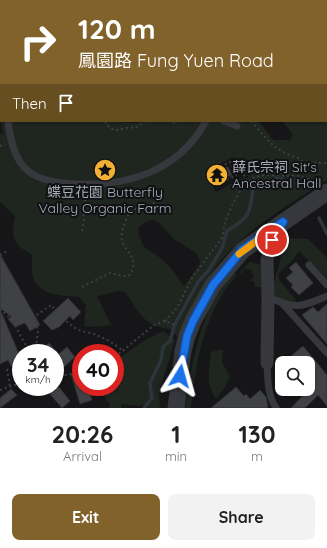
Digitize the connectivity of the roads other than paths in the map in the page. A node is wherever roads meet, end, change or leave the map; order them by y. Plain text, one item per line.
1 (8, 122) edge
2 (205, 122) edge
3 (227, 122) edge
4 (237, 126) dead end
5 (323, 190) edge
6 (283, 222) junction
7 (309, 265) dead end
8 (327, 285) edge
9 (327, 296) edge
10 (268, 297) junction
11 (281, 302) junction
12 (327, 353) edge
13 (268, 363) joint
14 (176, 408) edge
15 (276, 408) edge

1 - 2 lane
3 - 4 lane
5 - 6 street
6 - 10 street
6 - 14 street
7 - 8 lane
9 - 11 lane
10 - 11 lane
10 - 13 street
11 - 12 lane
13 - 15 lane

